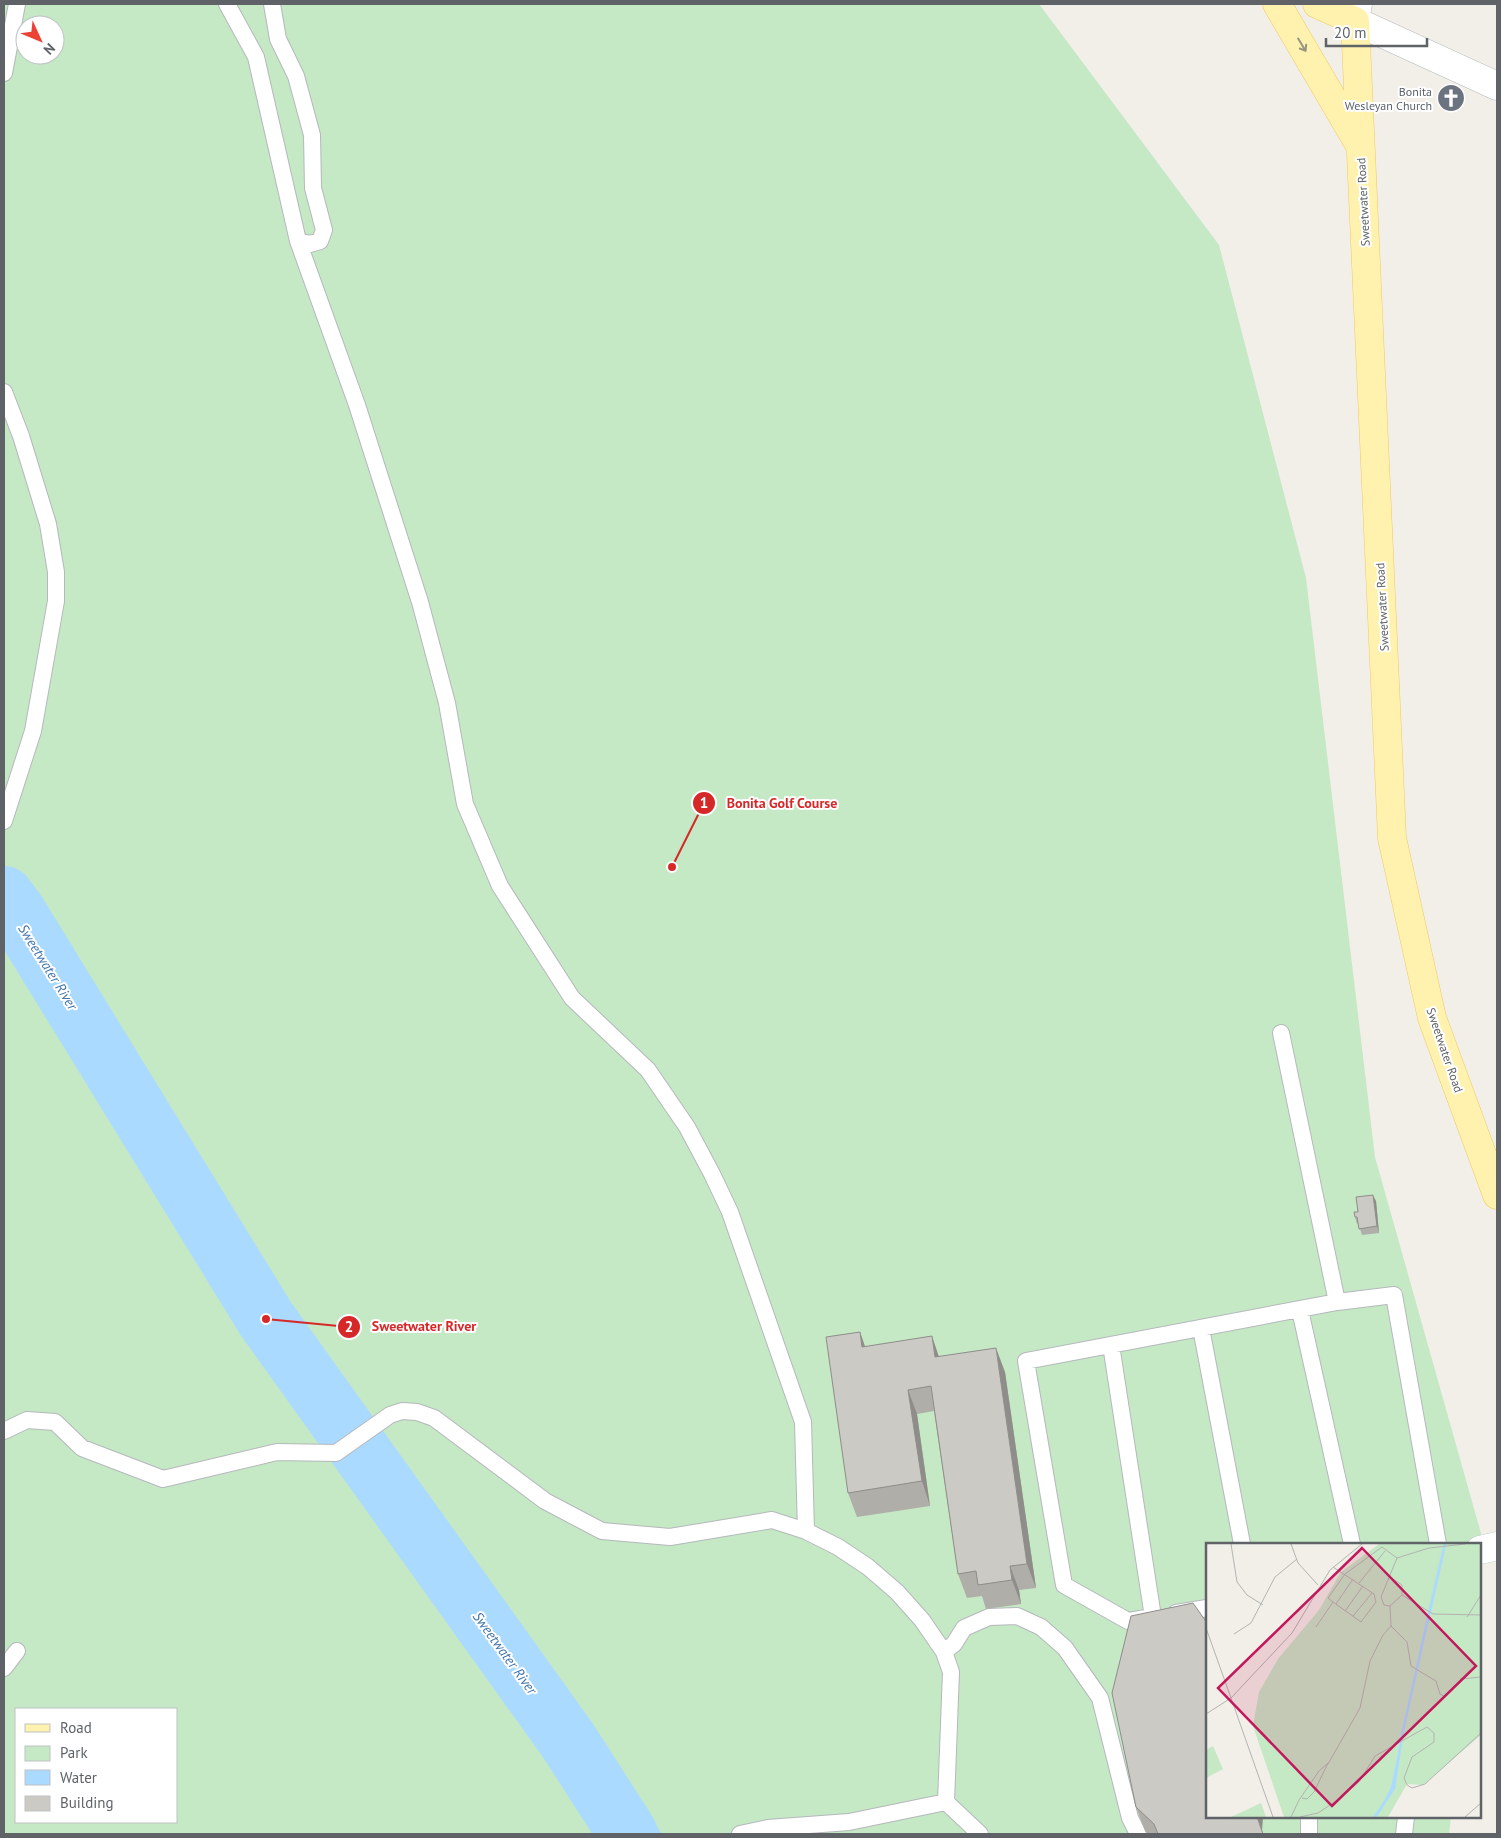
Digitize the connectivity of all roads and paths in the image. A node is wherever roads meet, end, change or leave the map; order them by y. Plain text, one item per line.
1 (17, 4) edge
2 (227, 4) edge
3 (272, 4) edge
4 (1277, 4) edge
5 (1317, 4) edge
6 (1357, 12) edge
7 (4, 74) edge
8 (1497, 86) edge
9 (1361, 147) junction
10 (298, 241) junction
11 (4, 392) edge
12 (4, 820) edge
13 (1281, 1034) dead end
14 (1497, 1195) edge
15 (1337, 1302) junction
16 (1300, 1310) junction
17 (1201, 1328) junction
18 (1111, 1345) junction
19 (4, 1431) edge
20 (806, 1531) junction
21 (1242, 1543) edge
22 (1352, 1543) edge
23 (1438, 1543) edge
24 (1497, 1546) edge
25 (1481, 1550) edge
26 (1206, 1608) edge
27 (1153, 1617) junction
28 (17, 1651) dead end
29 (944, 1652) junction
30 (4, 1668) edge
31 (946, 1802) junction
32 (1309, 1818) edge
33 (1406, 1818) edge
34 (740, 1834) edge
35 (980, 1834) edge
36 (1138, 1834) edge
37 (1309, 1834) edge
38 (1404, 1834) edge

1 - 7 lane
2 - 10 lane
3 - 10 lane
4 -> 9 main road
5 - 6 main road
6 - 8 street
6 - 9 main road, Sweetwater Road
9 - 14 main road, Sweetwater Road
10 - 20 lane
11 - 12 lane
13 - 15 lane
15 - 16 lane
15 - 23 lane
16 - 17 lane
16 - 22 lane
17 - 18 lane
17 - 21 lane
18 - 27 lane
18 - 27 lane
19 - 20 lane
20 - 29 lane
24 - 25 street
26 - 27 lane
28 - 30 lane
29 - 31 lane
29 - 36 lane
31 - 34 lane
31 - 35 lane
32 - 37 lane
33 - 38 lane

